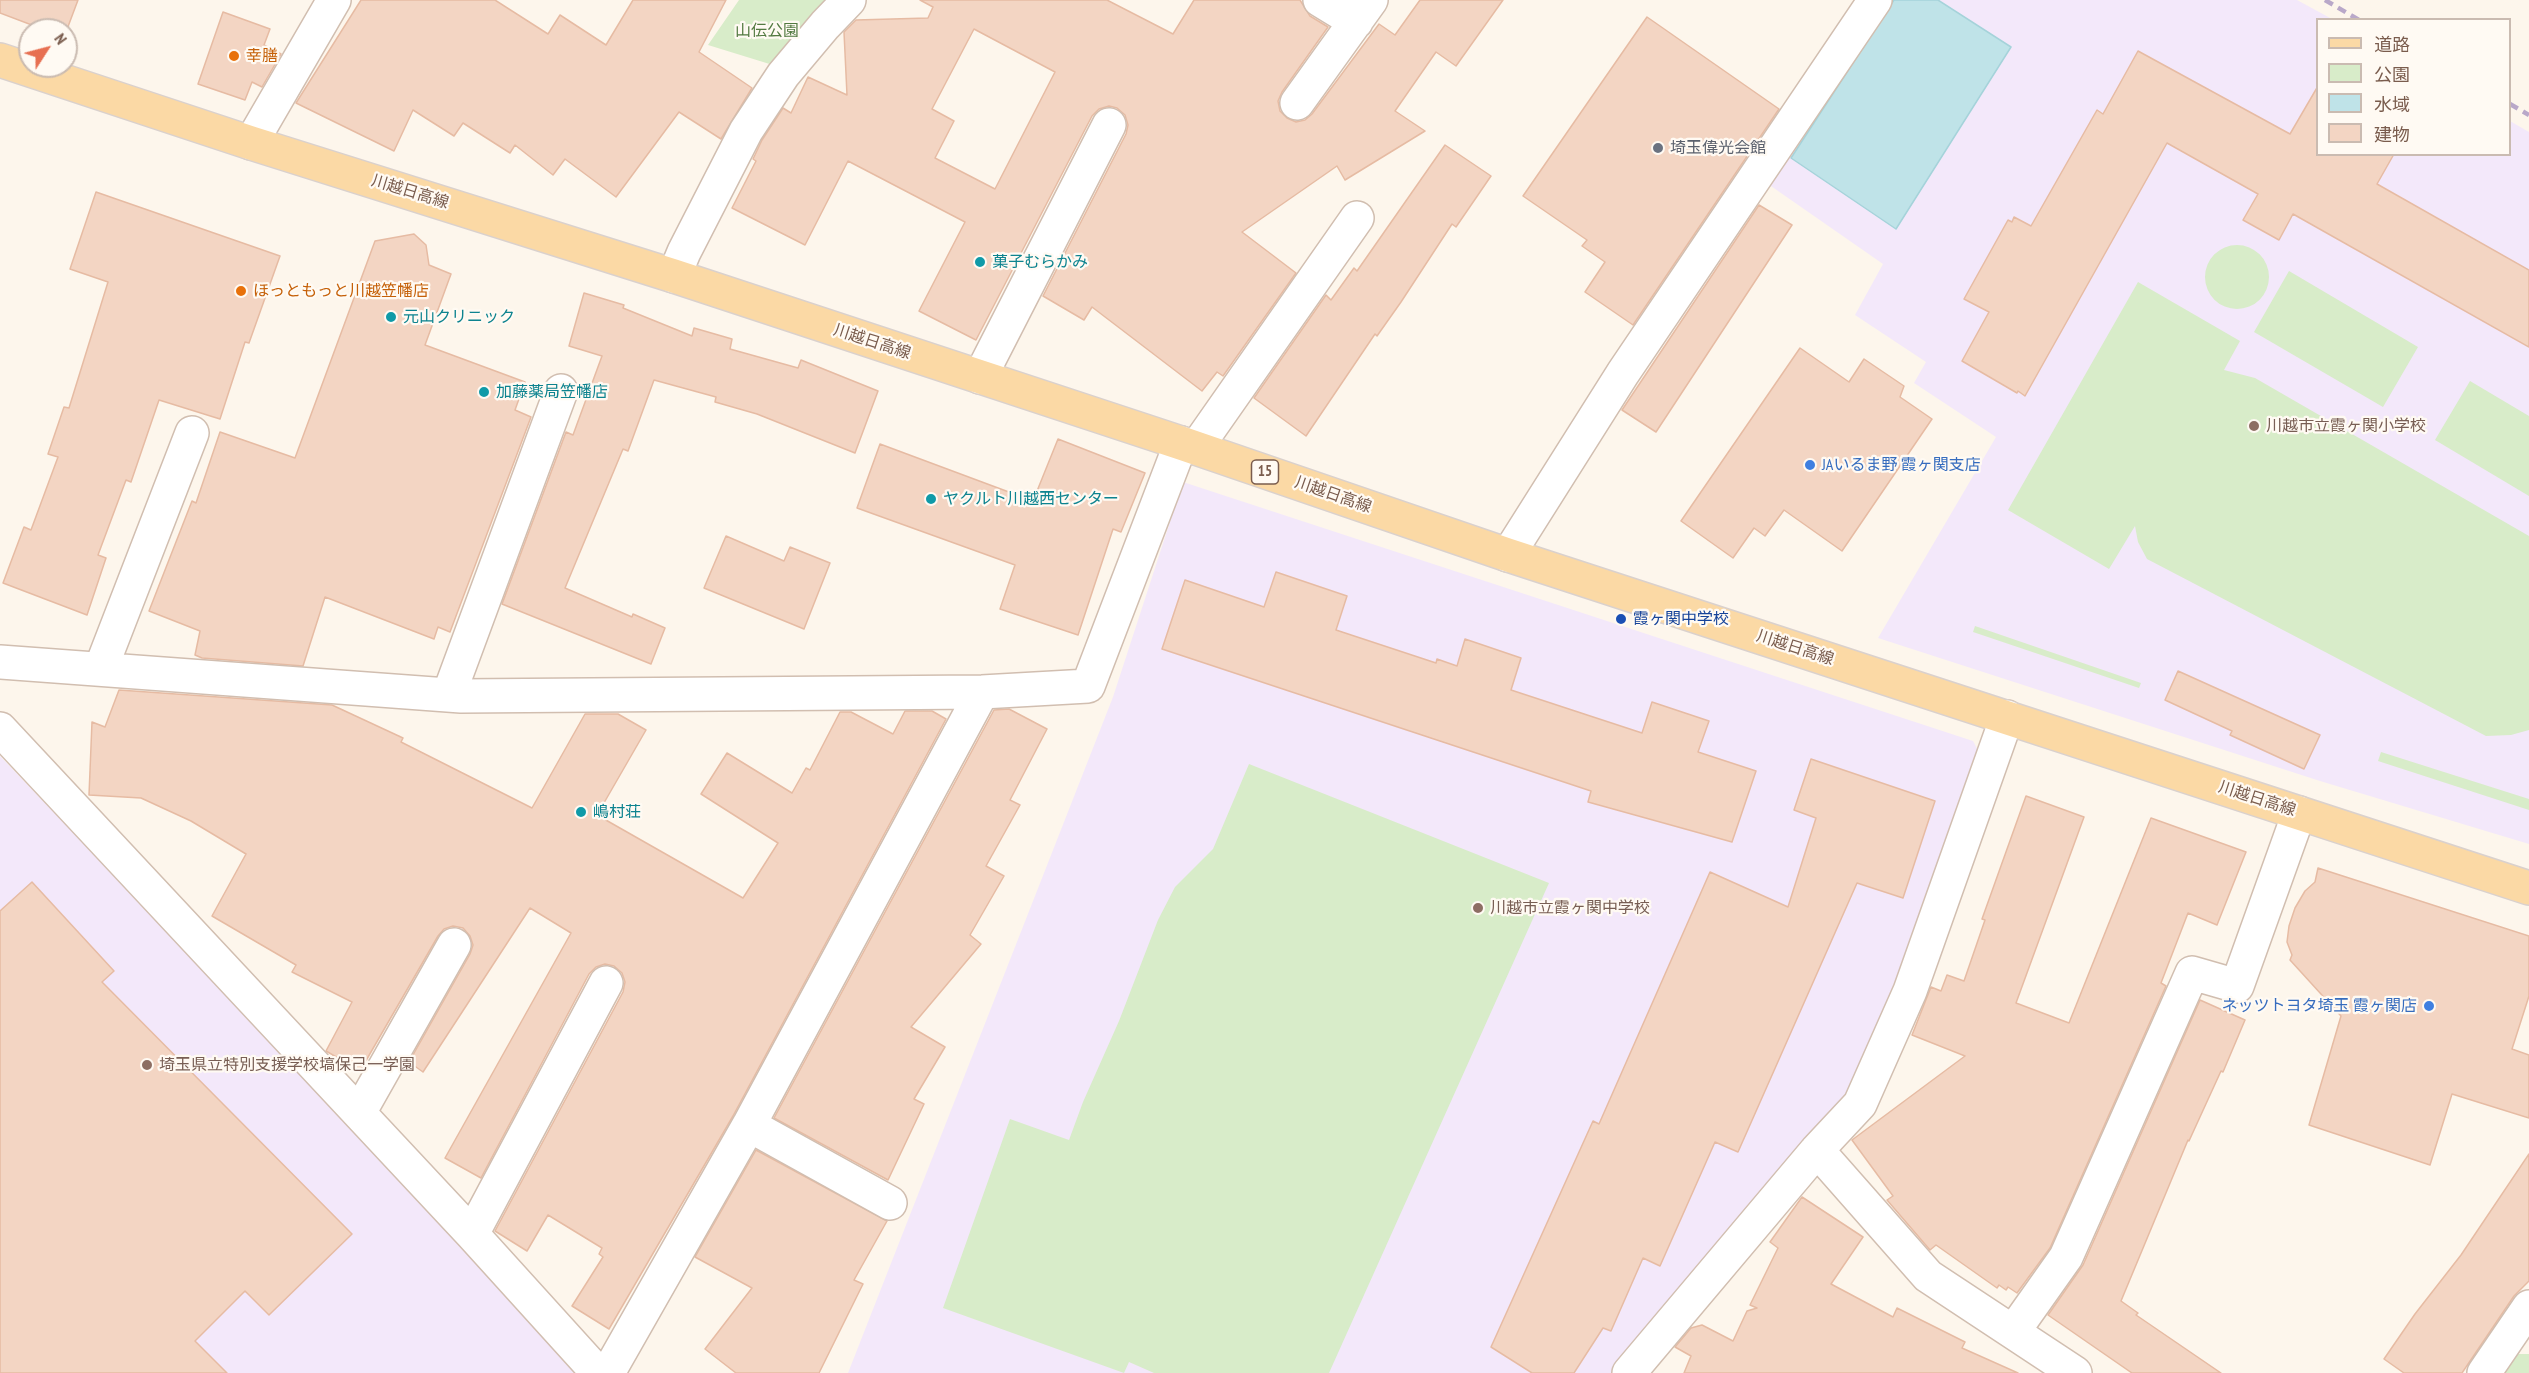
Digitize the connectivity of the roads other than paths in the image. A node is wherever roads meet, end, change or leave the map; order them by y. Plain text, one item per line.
1 (334, 0) edge
2 (849, 0) edge
3 (1320, 0) edge
4 (1875, 0) edge
5 (1364, 11) edge
6 (0, 60) edge
7 (1297, 103) dead end
8 (1109, 125) dead end
9 (251, 143) junction
10 (1357, 218) dead end
11 (674, 276) junction
12 (980, 377) junction
13 (561, 391) dead end
14 (192, 433) dead end
15 (1188, 445) junction
16 (1508, 555) junction
17 (0, 662) edge
18 (101, 668) junction
19 (982, 692) junction
20 (449, 694) junction
21 (2007, 717) junction
22 (0, 729) edge
23 (2300, 813) junction
24 (2529, 888) edge
25 (454, 945) dead end
26 (606, 983) dead end
27 (359, 1113) junction
28 (749, 1125) junction
29 (1817, 1150) junction
30 (890, 1203) dead end
31 (472, 1234) junction
32 (2529, 1306) edge
33 (2013, 1332) junction
34 (598, 1373) edge
35 (608, 1373) edge
36 (1629, 1373) edge
37 (2075, 1373) edge
38 (2484, 1373) edge

1 - 9 street
2 - 11 street
3 - 5 street
4 - 16 street
5 - 7 street
6 - 9 main road, 川越日高線 / 15
8 - 12 street
9 - 11 main road, 川越日高線 / 15
10 - 15 street
11 - 12 main road, 川越日高線 / 15
12 - 15 main road, 川越日高線 / 15
13 - 20 street
14 - 18 street
15 - 16 main road, 川越日高線 / 15
15 - 19 street
16 - 21 main road, 川越日高線 / 15
17 - 18 street
18 - 20 street
19 - 20 street
19 - 28 street
21 - 23 main road, 川越日高線 / 15
21 - 29 street
22 - 27 street
23 - 24 main road, 川越日高線 / 15
23 - 33 street
25 - 27 street
26 - 31 street
27 - 31 street
28 - 30 street
28 - 35 street
29 - 33 street
29 - 36 street
31 - 34 street
32 - 38 street
33 - 37 street

